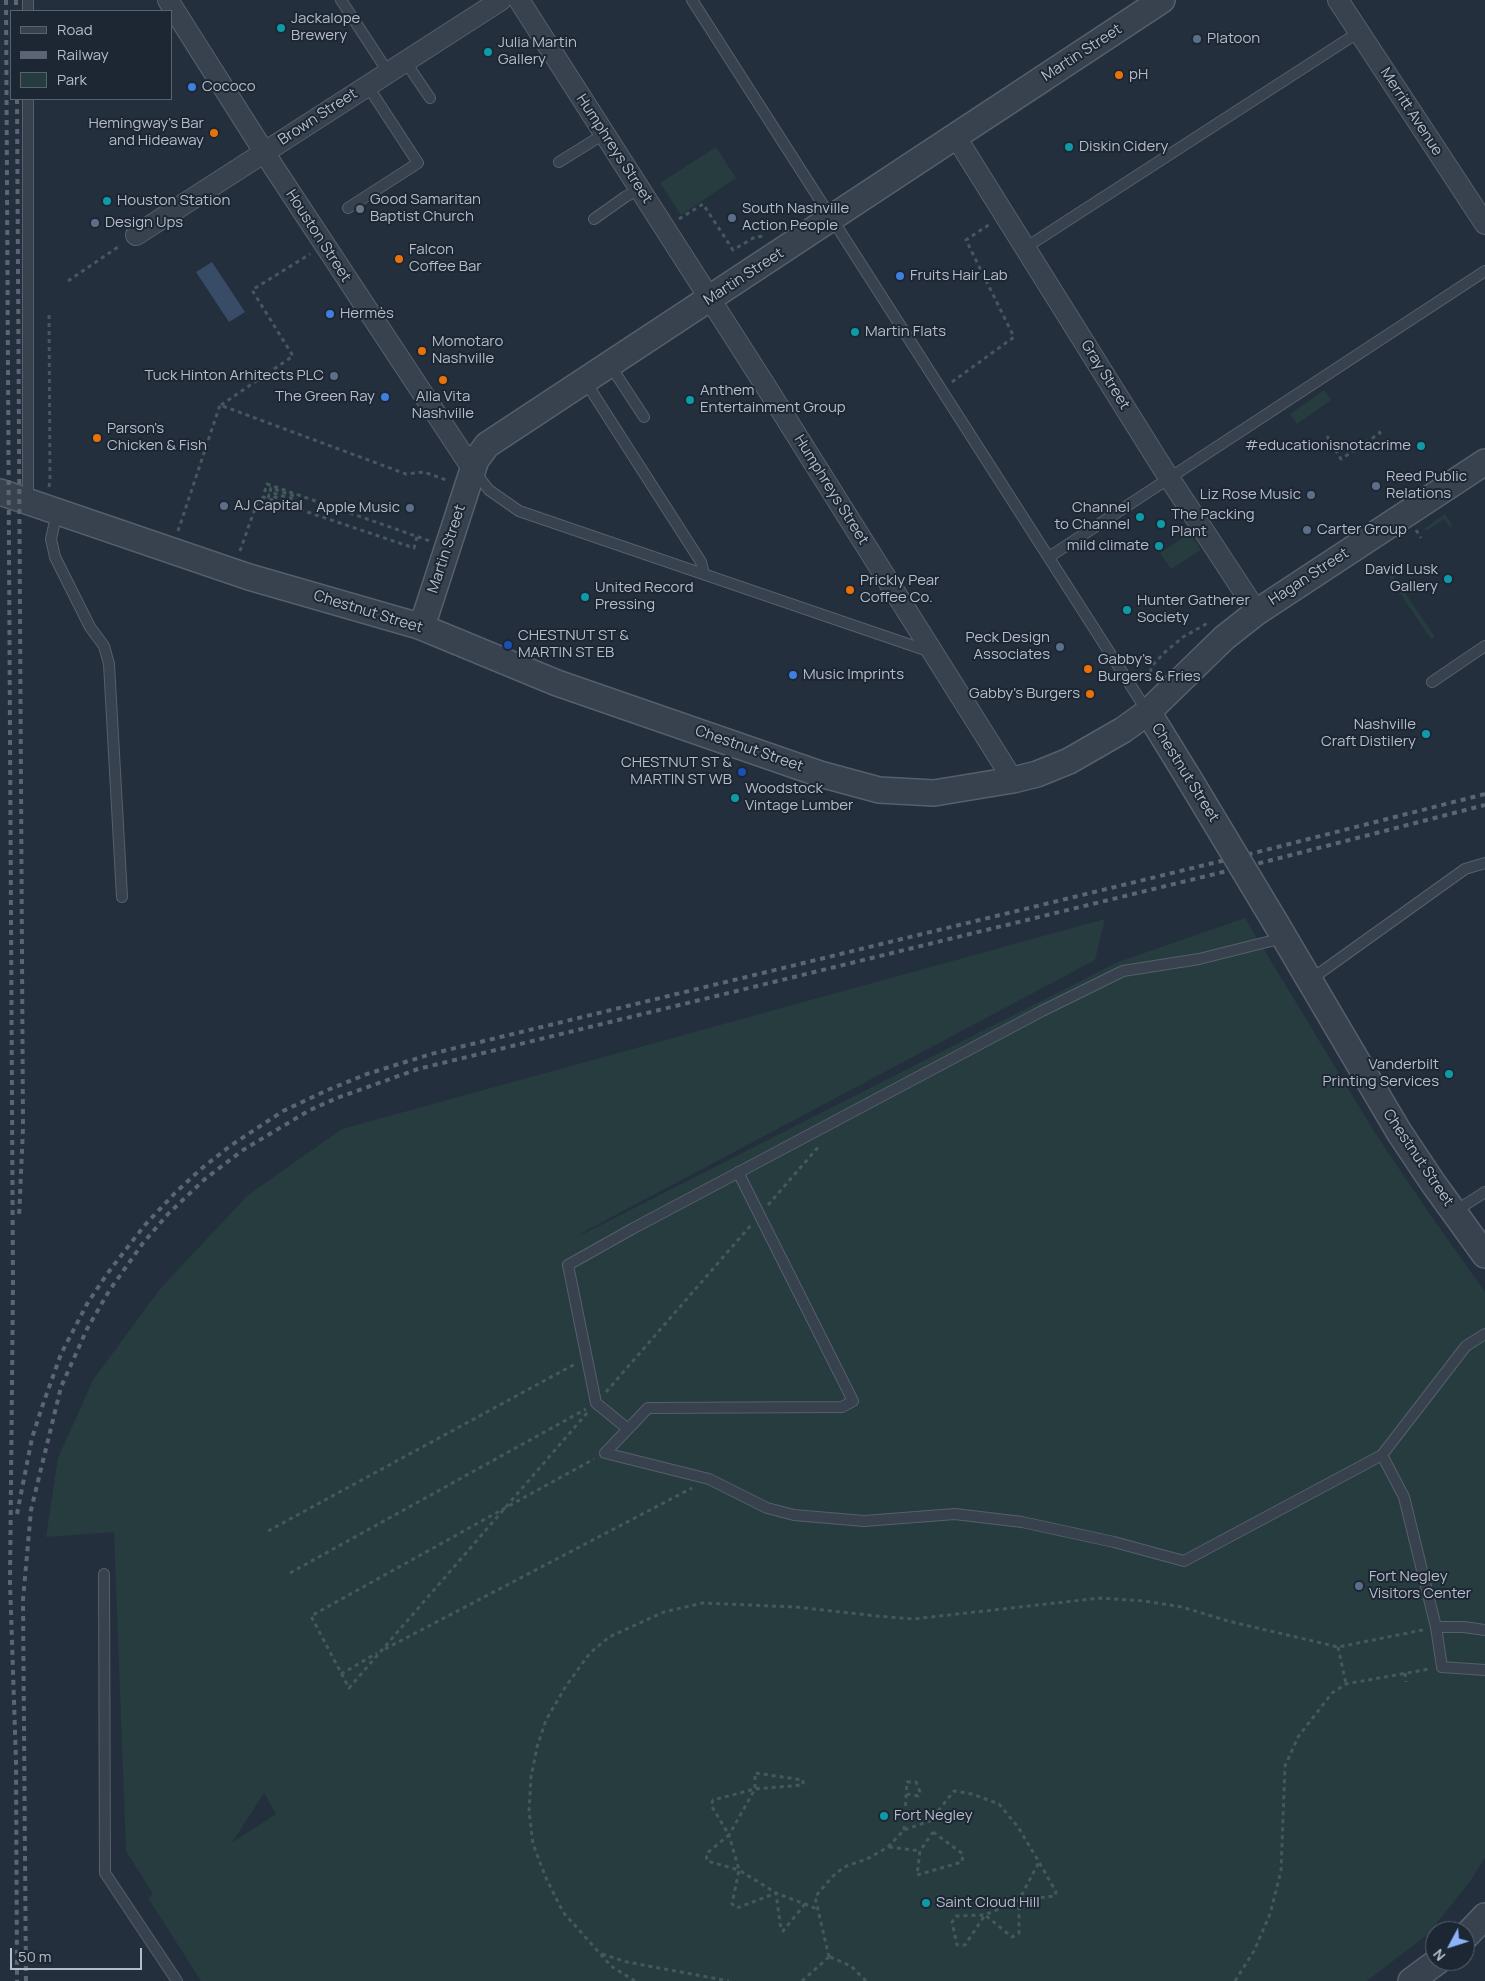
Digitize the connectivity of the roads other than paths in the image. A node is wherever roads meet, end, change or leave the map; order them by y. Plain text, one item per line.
1 (168, 0) edge
2 (341, 0) edge
3 (501, 0) edge
4 (519, 0) edge
5 (692, 0) edge
6 (1162, 0) edge
7 (1338, 0) edge
8 (1358, 32) junction
9 (406, 61) junction
10 (388, 72) junction
11 (367, 85) junction
12 (430, 98) dead end
13 (28, 100) edge
14 (604, 134) junction
15 (956, 136) junction
16 (264, 152) junction
17 (559, 162) dead end
18 (640, 189) junction
19 (348, 208) dead end
20 (594, 219) dead end
21 (831, 219) junction
22 (1485, 224) edge
23 (136, 235) road end
24 (1025, 248) junction
25 (1485, 271) edge
26 (710, 299) junction
27 (610, 364) junction
28 (585, 380) junction
29 (644, 417) dead end
30 (1485, 462) edge
31 (473, 470) junction
32 (1170, 479) junction
33 (0, 492) edge
34 (28, 502) junction
35 (57, 512) junction
36 (1049, 557) junction
37 (704, 574) junction
38 (1257, 612) junction
39 (419, 626) junction
40 (1485, 646) edge
41 (934, 653) junction
42 (1432, 682) dead end
43 (1142, 702) junction
44 (1012, 780) junction
45 (1485, 863) edge
46 (122, 897) dead end
47 (1280, 931) junction
48 (1309, 980) junction
49 (738, 1172) junction
50 (1485, 1192) edge
51 (1454, 1212) junction
52 (1485, 1254) edge
53 (1485, 1334) edge
54 (628, 1429) junction
55 (1382, 1455) junction
56 (104, 1574) dead end
57 (1436, 1627) junction
58 (1485, 1630) edge
59 (1485, 1670) edge
60 (1485, 1916) edge
61 (1475, 1926) edge
62 (1425, 1971) edge
63 (177, 1981) edge
64 (1411, 1981) edge

1 - 16 street, Houston Street
2 - 10 lane
3 - 9 street, Brown Street
4 - 14 street, Humphreys Street
5 - 21 lane
6 - 15 street, Martin Street
7 - 8 street, Merritt Avenue
8 - 22 street, Merritt Avenue
8 - 24 lane
9 - 10 street, Brown Street
9 - 12 lane
10 - 11 street, Brown Street
11 - 16 street, Brown Street
11 - 19 lane
13 - 34 lane
14 - 17 lane
14 - 18 street, Humphreys Street
15 - 21 street, Martin Street
15 - 24 street, Gray Street
16 - 23 street, Brown Street
16 - 31 street, Houston Street
18 - 20 lane
18 - 26 street, Humphreys Street
21 - 26 street, Martin Street
21 - 36 lane
24 - 32 street, Gray Street
25 - 32 lane
26 - 27 street, Martin Street
26 - 41 street, Humphreys Street
27 - 28 street, Martin Street
27 - 29 lane
28 - 31 street, Martin Street
28 - 37 lane
30 - 38 street, Hagan Street
31 - 37 lane
31 - 39 street, Martin Street
32 - 36 lane
32 - 38 street, Gray Street
33 - 34 street, Chestnut Street
34 - 35 street, Chestnut Street
35 - 39 street, Chestnut Street
35 - 46 lane
36 - 43 lane
37 - 41 lane
38 - 43 street, Hagan Street
39 - 44 street, Chestnut Street
40 - 42 lane
41 - 44 street, Humphreys Street
43 - 44 street, Chestnut Street
43 - 47 street, Chestnut Street, bridge
45 - 48 lane
47 - 48 street, Chestnut Street
47 - 49 lane
48 - 51 street, Chestnut Street
49 - 54 lane
49 - 54 lane
50 - 51 lane
51 - 52 street, Chestnut Street
53 - 55 lane
54 - 55 lane
55 - 57 lane
56 - 63 lane
57 - 58 lane
57 - 59 lane
60 - 61 street
62 - 64 street

